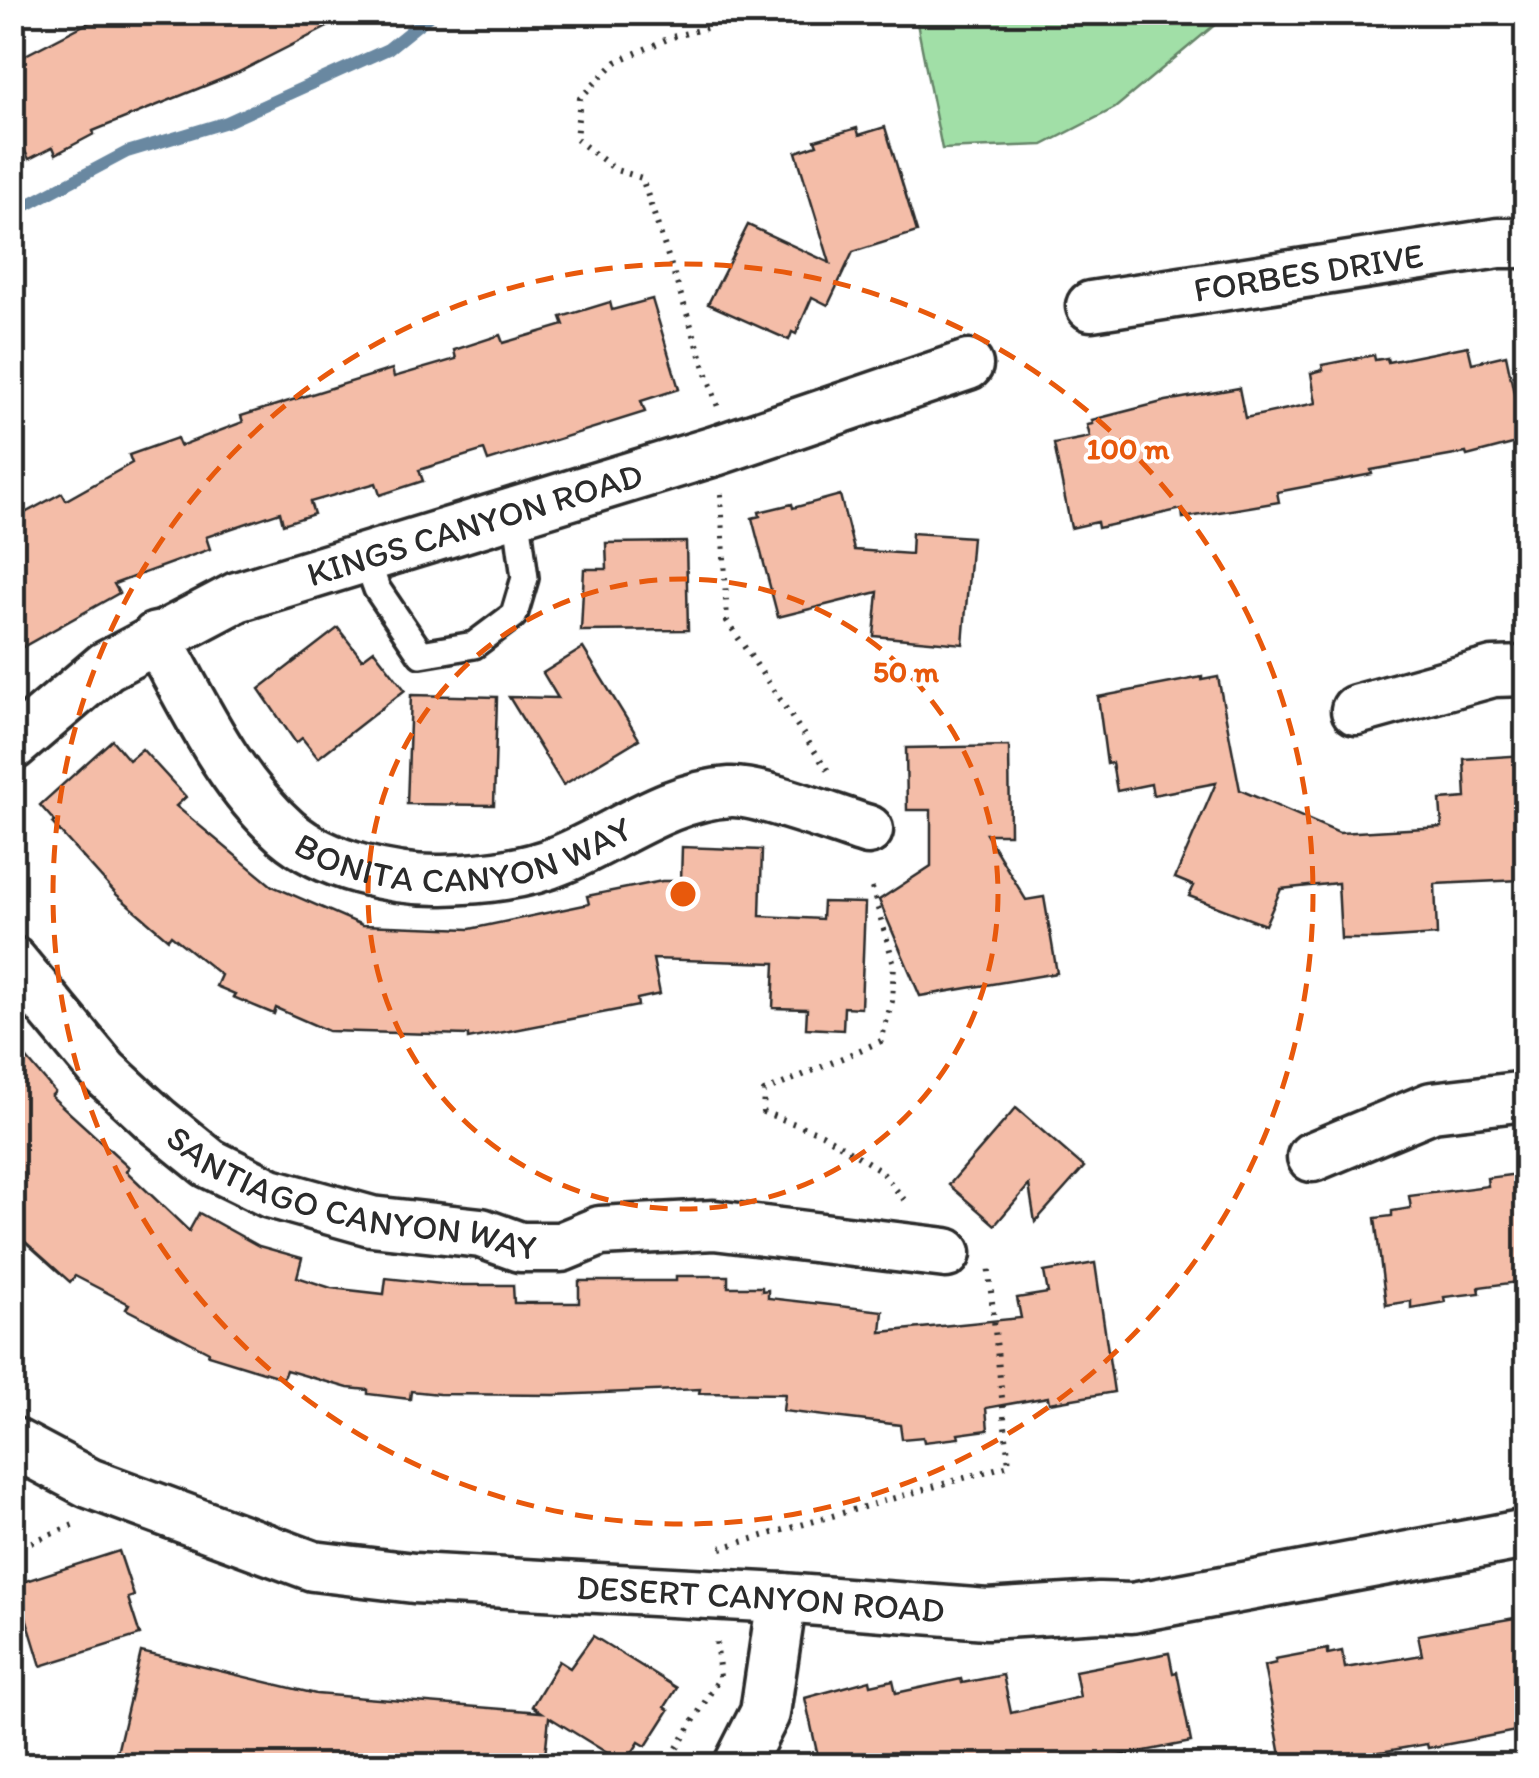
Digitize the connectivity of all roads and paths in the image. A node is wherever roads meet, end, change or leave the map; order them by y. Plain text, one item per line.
1 (718, 12) edge
2 (1526, 243) edge
3 (1090, 306) dead end
4 (968, 365) dead end
5 (715, 451) junction
6 (516, 510) junction
7 (365, 556) junction
8 (156, 637) junction
9 (1526, 671) edge
10 (1356, 710) dead end
11 (12, 746) edge
12 (830, 773) dead end
13 (868, 830) dead end
14 (872, 888) dead end
15 (12, 961) edge
16 (1526, 1096) edge
17 (1312, 1157) dead end
18 (917, 1203) dead end
19 (966, 1255) joint
20 (12, 1442) edge
21 (84, 1521) dead end
22 (1526, 1534) edge
23 (12, 1550) edge
24 (715, 1573) junction
25 (782, 1598) junction
26 (666, 1766) edge
27 (738, 1766) edge

1 - 5 path
2 - 3 street, FORBES DRIVE
4 - 5 street, KINGS CANYON ROAD
5 - 6 street, KINGS CANYON ROAD
5 - 12 path
6 - 7 street, KINGS CANYON ROAD
6 - 7 lane
7 - 8 street, KINGS CANYON ROAD
8 - 11 street, KINGS CANYON ROAD
8 - 13 street, BONITA CANYON WAY
9 - 10 street
14 - 18 path
15 - 19 street, SANTIAGO CANYON WAY
16 - 17 street
19 - 24 path
20 - 24 street, DESERT CANYON ROAD
21 - 23 path
22 - 25 street, DESERT CANYON ROAD
24 - 25 street, DESERT CANYON ROAD
24 - 26 path
25 - 27 street

